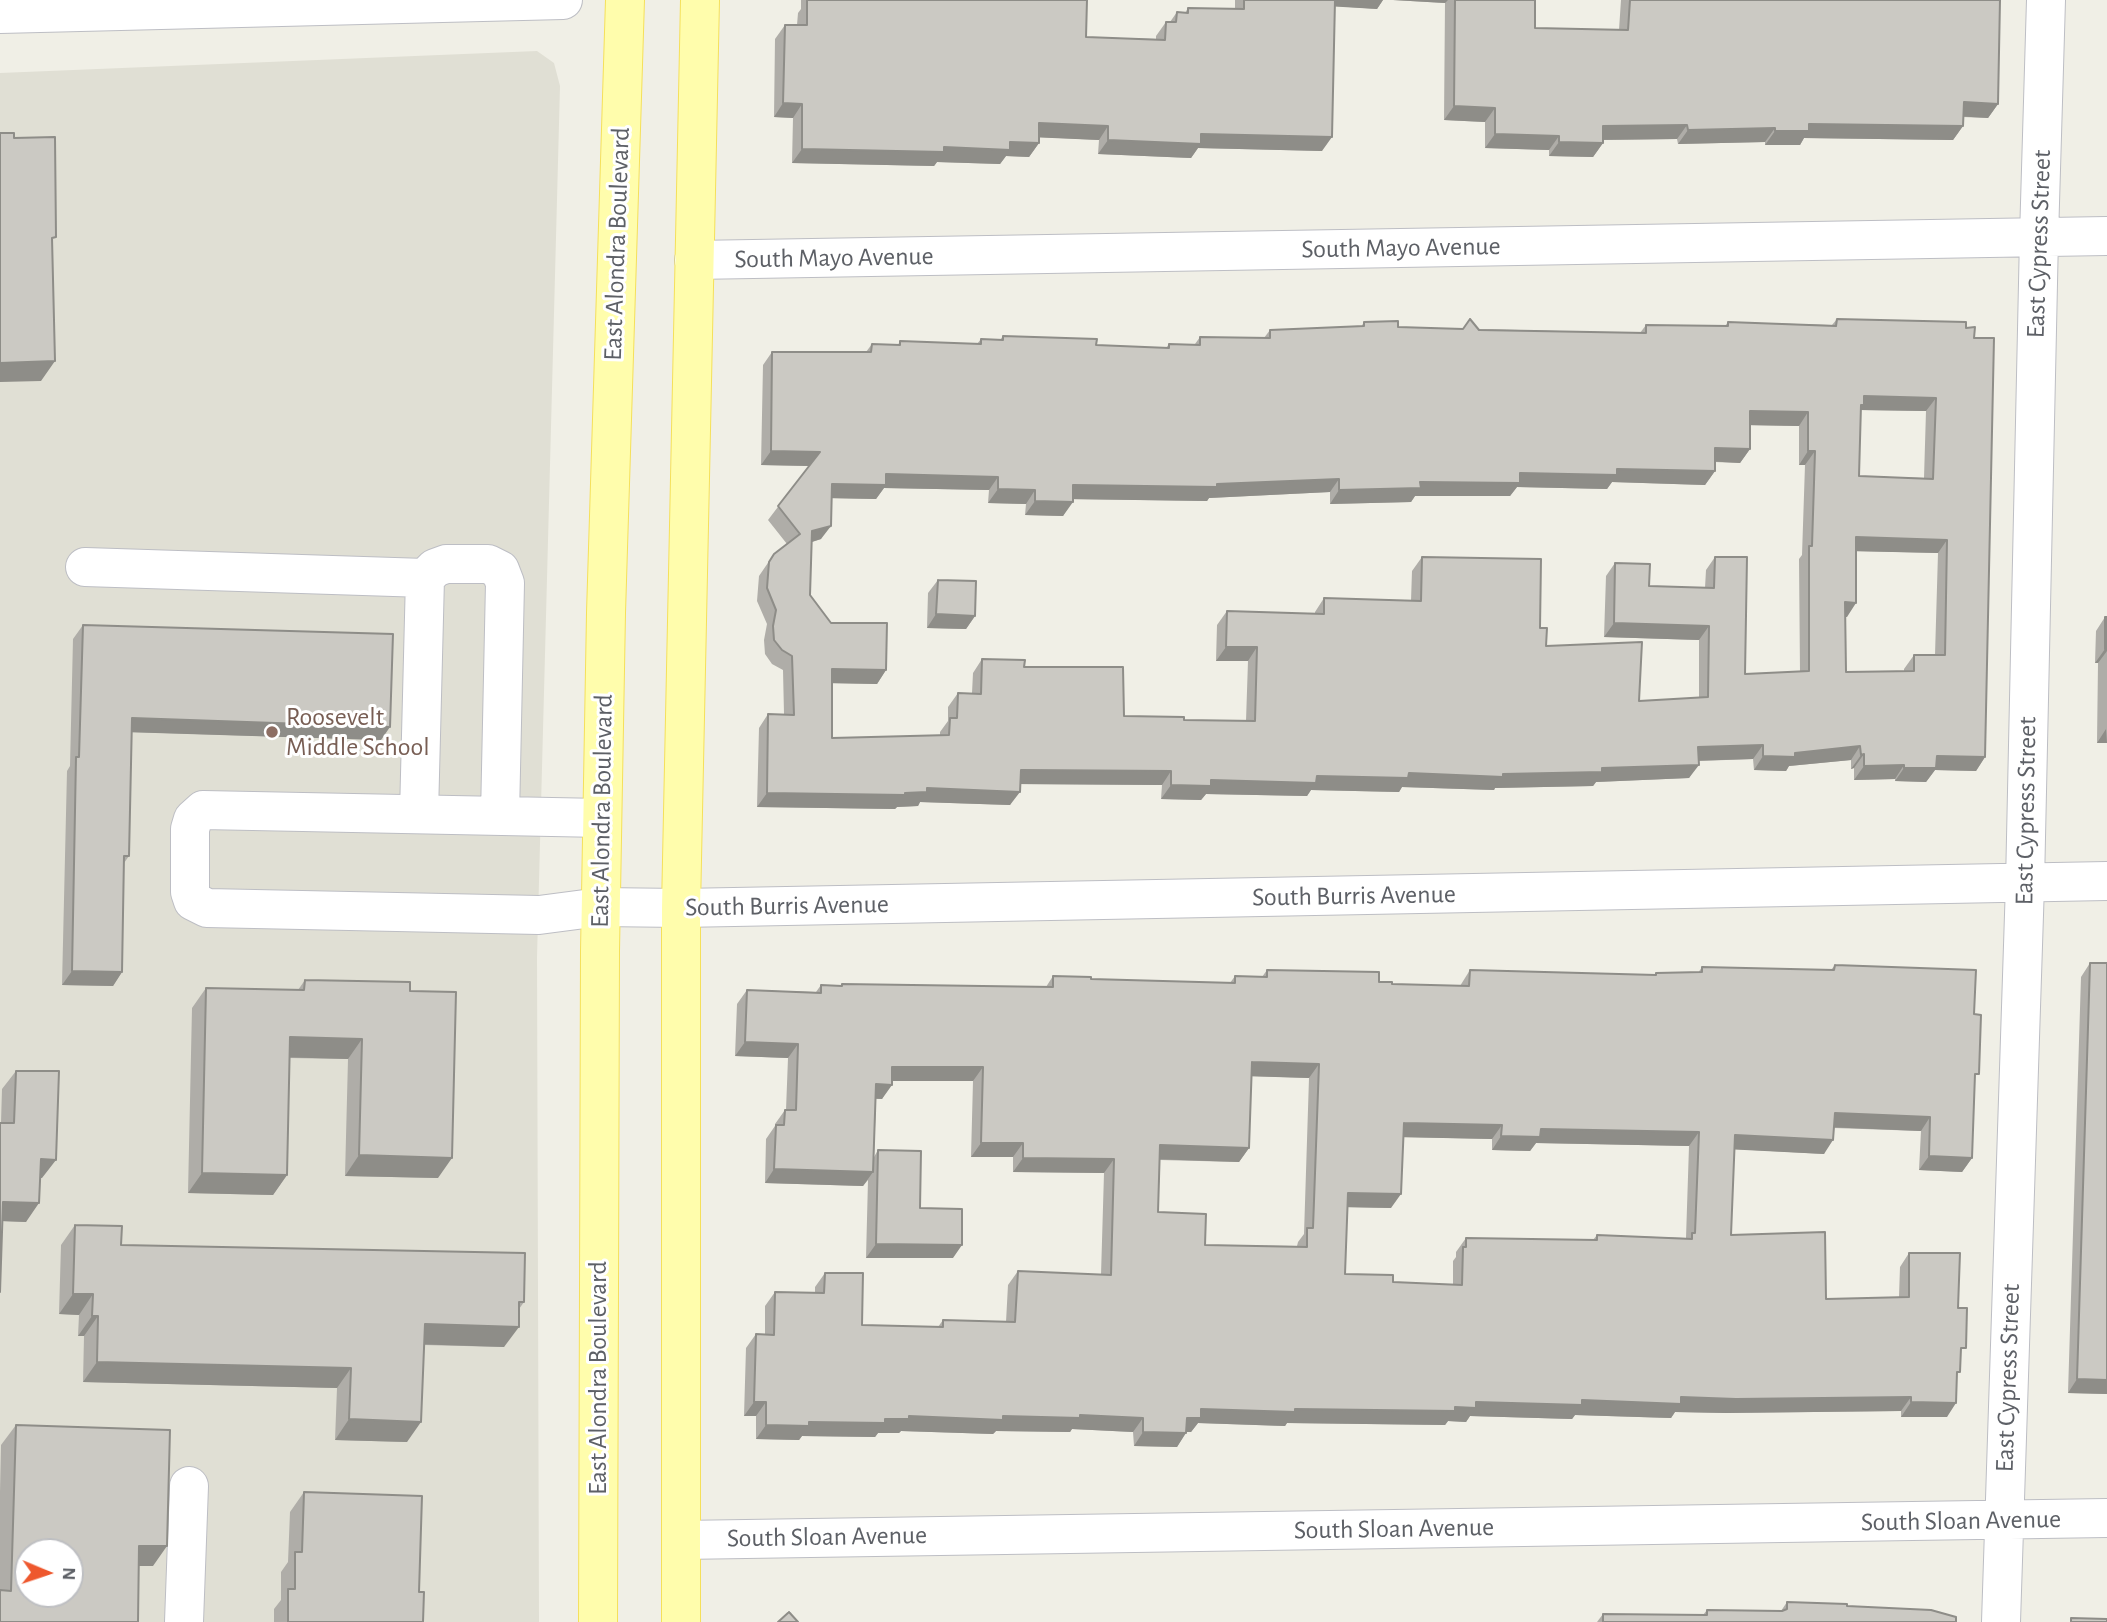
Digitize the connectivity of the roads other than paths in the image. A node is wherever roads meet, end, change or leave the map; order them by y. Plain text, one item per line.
1 (562, 0) edge
2 (625, 0) edge
3 (700, 0) edge
4 (2046, 0) edge
5 (0, 14) edge
6 (2107, 236) edge
7 (2039, 237) junction
8 (694, 260) junction
9 (85, 567) dead end
10 (425, 578) junction
11 (419, 814) junction
12 (500, 816) junction
13 (602, 818) junction
14 (2107, 881) edge
15 (2025, 884) junction
16 (600, 907) junction
17 (681, 908) junction
18 (189, 1486) dead end
19 (2107, 1518) edge
20 (2003, 1521) junction
21 (681, 1539) junction
22 (184, 1622) edge
23 (598, 1622) edge
24 (681, 1622) edge
25 (2001, 1622) edge

1 - 5 street
2 - 13 main road, East Alondra Boulevard
3 - 8 main road
4 - 7 street, East Cypress Street
6 - 7 street, South Mayo Avenue
7 - 8 street, South Mayo Avenue
7 - 15 street, East Cypress Street
8 - 17 main road
9 - 10 street
10 - 11 street
10 - 12 street
11 - 12 street
11 - 16 street, South Burris Avenue
12 - 13 street
13 - 16 main road, East Alondra Boulevard
14 - 15 street, South Burris Avenue
15 - 17 street, South Burris Avenue
15 - 20 street, East Cypress Street
16 - 17 street, South Burris Avenue
16 - 23 main road, East Alondra Boulevard
17 - 21 main road
18 - 22 street
19 - 20 street, South Sloan Avenue
20 - 21 street, South Sloan Avenue
20 - 25 street, East Cypress Street
21 - 24 main road

